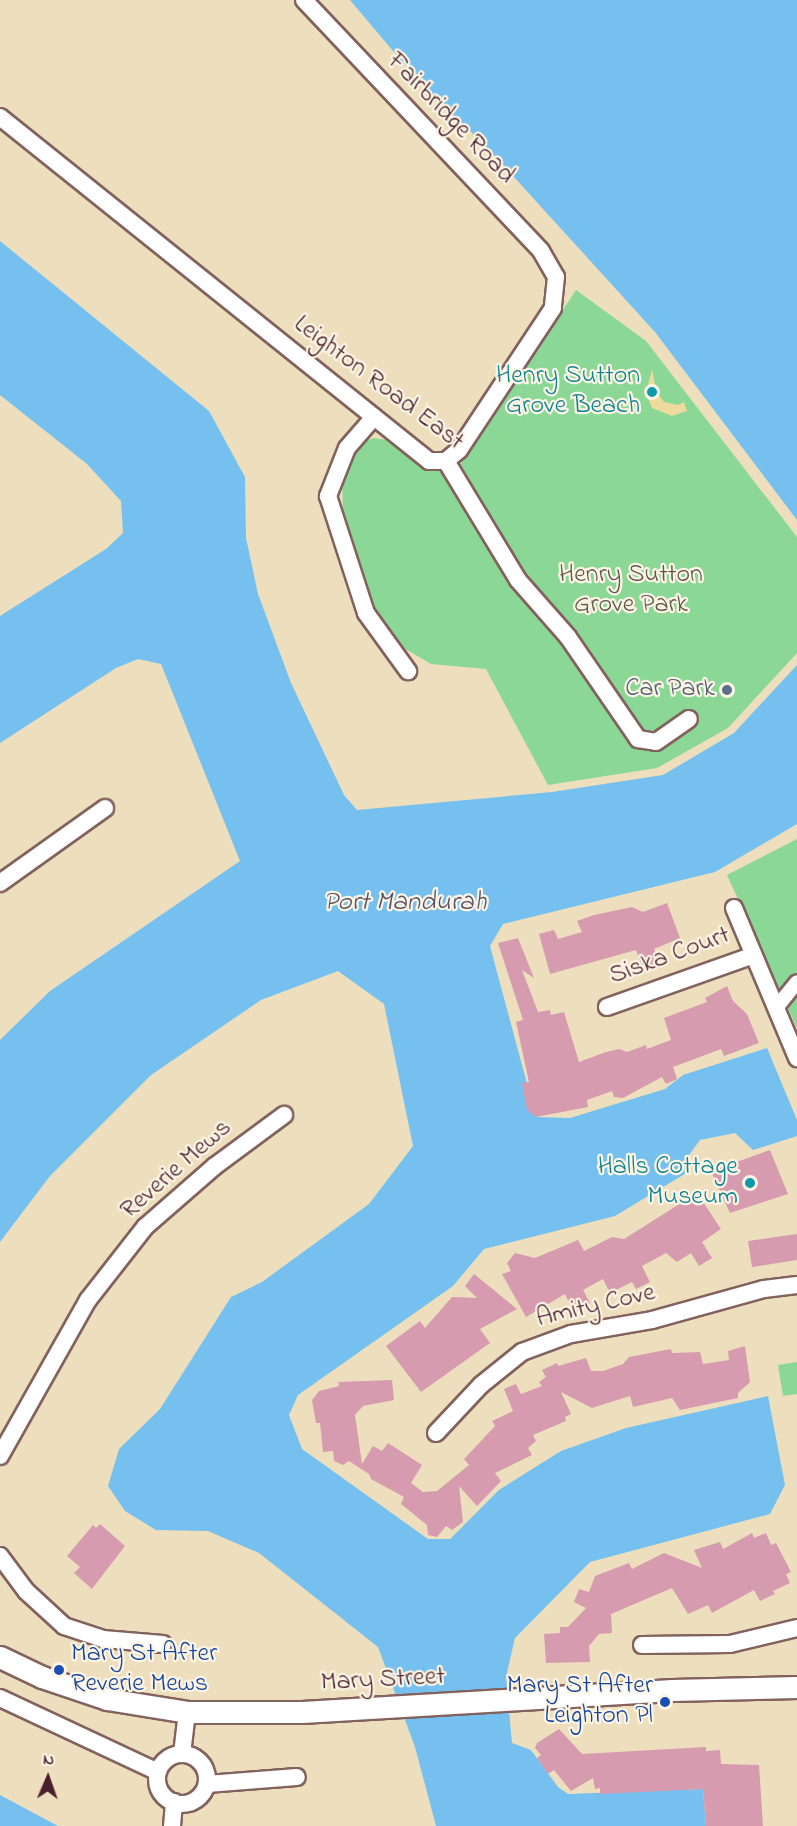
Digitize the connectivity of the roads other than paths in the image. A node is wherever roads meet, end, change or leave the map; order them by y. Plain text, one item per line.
1 (304, 0) edge
2 (0, 117) edge
3 (374, 417) junction
4 (446, 461) junction
5 (408, 671) dead end
6 (689, 719) dead end
7 (105, 808) dead end
8 (0, 883) edge
9 (734, 908) dead end
10 (751, 956) junction
11 (797, 982) edge
12 (607, 1007) dead end
13 (776, 1008) junction
14 (797, 1058) edge
15 (284, 1115) dead end
16 (797, 1285) edge
17 (436, 1433) dead end
18 (0, 1456) edge
19 (0, 1556) edge
20 (797, 1628) edge
21 (163, 1644) dead end
22 (642, 1645) dead end
23 (0, 1657) edge
24 (787, 1689) edge
25 (0, 1698) edge
26 (797, 1700) edge
27 (187, 1712) junction
28 (182, 1754) junction
29 (158, 1772) junction
30 (297, 1777) dead end
31 (207, 1784) junction
32 (174, 1802) junction
33 (172, 1826) edge

1 - 4 street, Fairbridge Road
2 - 3 street, Leighton Road East
3 - 4 street, Leighton Road East
3 - 5 street
4 - 6 street, Leighton Road East
7 - 8 street
9 - 10 street
10 - 12 street, Siska Court
10 - 13 street
11 - 13 street
13 - 14 street
15 - 18 street, Reverie Mews
16 - 17 street, Amity Cove
19 - 21 street
20 - 22 street
23 - 27 street, Mary Street
24 - 26 street, Mary Street
24 - 27 street, Mary Street
25 - 29 street
27 - 28 street
28 - 29 street
28 - 31 street
29 - 32 street
30 - 31 street
31 - 32 street
32 - 33 street

